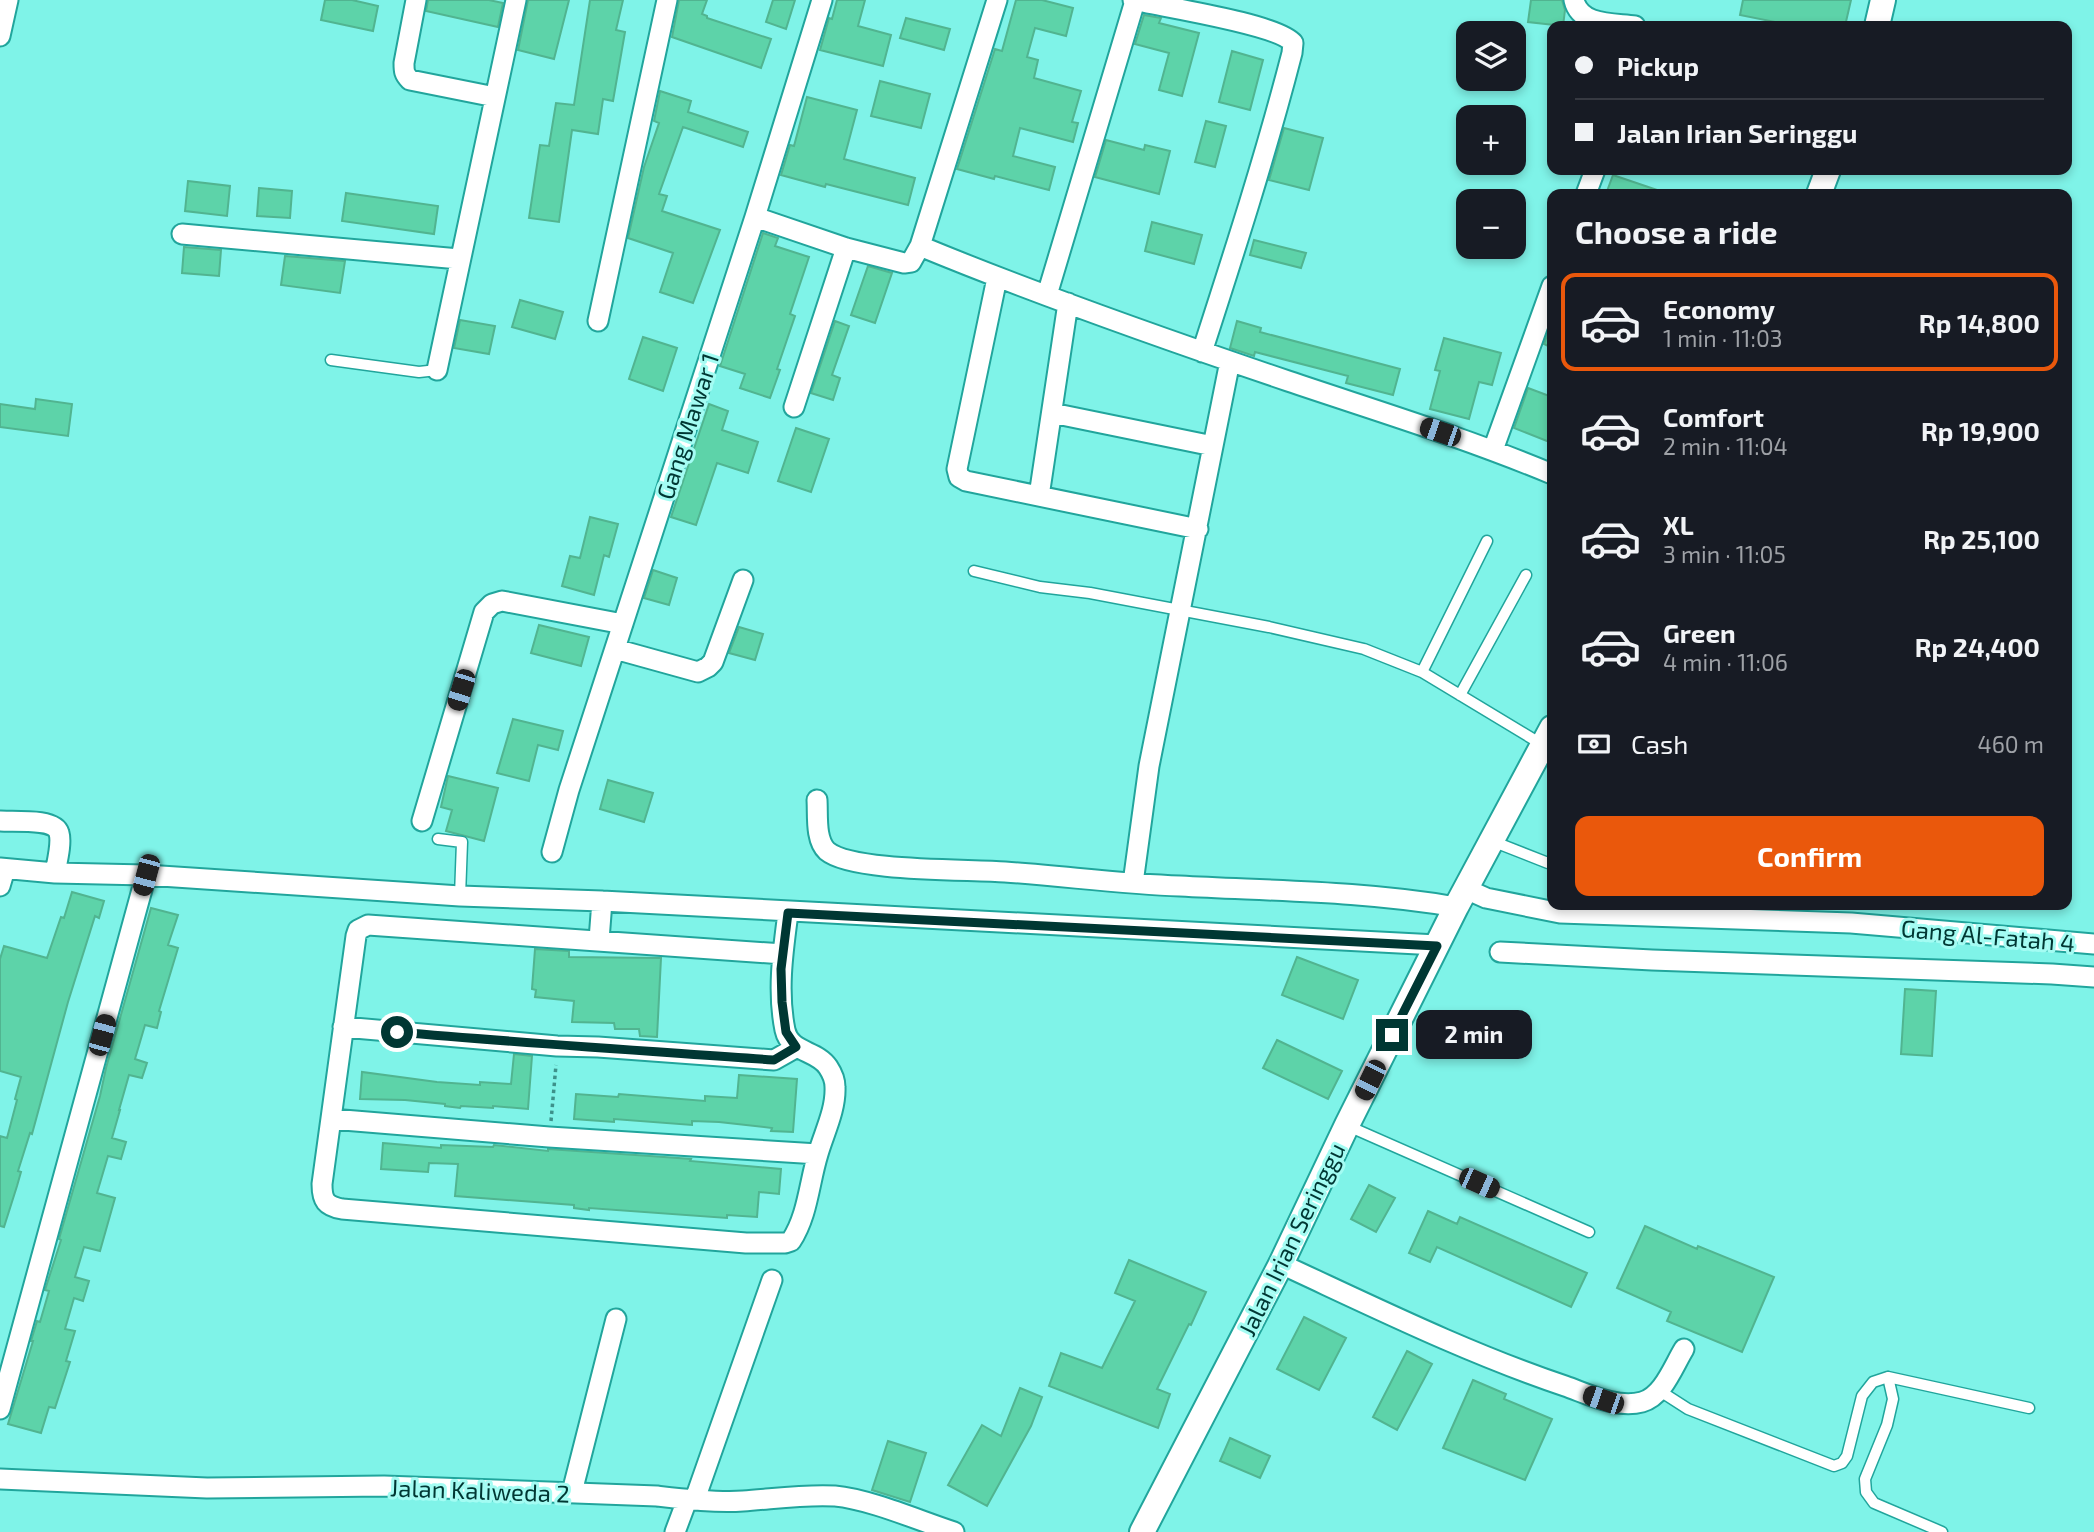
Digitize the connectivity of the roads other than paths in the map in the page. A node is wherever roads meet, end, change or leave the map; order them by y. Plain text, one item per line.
1 (8, 0) edge
2 (416, 0) edge
3 (516, 0) edge
4 (667, 0) edge
5 (822, 0) edge
6 (997, 0) edge
7 (1134, 0) edge
8 (1574, 0) edge
9 (1882, 0) edge
10 (1596, 21) edge
11 (1878, 21) edge
12 (0, 36) edge
13 (495, 97) junction
14 (755, 217) junction
15 (182, 234) dead end
16 (920, 246) junction
17 (846, 248) junction
18 (459, 259) junction
19 (997, 278) junction
20 (1047, 295) junction
21 (1547, 300) edge
22 (1068, 303) junction
23 (598, 321) dead end
24 (1202, 352) junction
25 (331, 360) dead end
26 (1230, 361) junction
27 (437, 370) joint
28 (794, 407) dead end
29 (1052, 413) junction
30 (1213, 446) junction
31 (1493, 450) junction
32 (1547, 472) edge
33 (1040, 496) junction
34 (1198, 529) junction
35 (1487, 541) dead end
36 (974, 571) dead end
37 (1527, 575) dead end
38 (743, 580) dead end
39 (1179, 611) junction
40 (623, 624) junction
41 (615, 649) junction
42 (1422, 672) junction
43 (1460, 695) junction
44 (1547, 736) edge
45 (1547, 738) edge
46 (817, 800) dead end
47 (0, 821) edge
48 (422, 821) dead end
49 (438, 839) dead end
50 (1492, 841) junction
51 (552, 852) dead end
52 (1547, 863) edge
53 (56, 868) junction
54 (2, 874) edge
55 (146, 875) junction
56 (1133, 883) junction
57 (460, 891) junction
58 (602, 901) junction
59 (788, 913) junction
60 (1452, 916) junction
61 (599, 940) junction
62 (2094, 944) edge
63 (1500, 952) dead end
64 (783, 954) junction
65 (2094, 977) edge
66 (343, 1027) junction
67 (796, 1047) junction
68 (331, 1119) junction
69 (1347, 1125) junction
70 (818, 1154) junction
71 (1589, 1232) dead end
72 (1281, 1264) junction
73 (772, 1280) dead end
74 (616, 1319) dead end
75 (1684, 1349) dead end
76 (1888, 1377) junction
77 (1660, 1391) junction
78 (2029, 1408) dead end
79 (0, 1409) edge
80 (0, 1479) edge
81 (572, 1492) junction
82 (691, 1499) junction
83 (675, 1532) edge
84 (954, 1532) edge
85 (1142, 1532) edge
86 (1942, 1532) edge

1 - 12 street
2 - 13 street
3 - 13 street
4 - 23 street
5 - 14 street, Gang Mawar 1
6 - 16 street
7 - 20 street
7 - 24 street
8 - 10 street
9 - 11 street
13 - 18 street
14 - 17 street
14 - 40 street, Gang Mawar 1
15 - 18 street
16 - 17 street
16 - 19 street
17 - 28 street
18 - 27 street
19 - 20 street
19 - 33 street
20 - 22 street
21 - 31 street
22 - 24 street
22 - 29 street
24 - 26 street
25 - 27 lane
26 - 30 street
26 - 31 street
29 - 30 street
29 - 33 street
30 - 34 street
31 - 32 street
33 - 34 street
34 - 39 street
35 - 42 lane
36 - 39 lane
37 - 43 lane
38 - 41 street
39 - 42 lane
39 - 56 street
40 - 41 street, Gang Mawar 1
40 - 48 street
41 - 51 street, Gang Mawar 1
42 - 43 lane
43 - 44 lane
45 - 50 street, Jalan Irian Seringgu
46 - 56 street
47 - 53 street
49 - 57 lane
50 - 52 lane
50 - 60 street, Jalan Irian Seringgu
53 - 54 street
53 - 55 street
55 - 57 street
55 - 79 street
56 - 60 street
57 - 58 street
58 - 59 street
58 - 61 street
59 - 60 street
59 - 64 street
60 - 62 street, Gang Al-Fatah 4
60 - 69 street, Jalan Irian Seringgu
61 - 64 street
61 - 66 street
63 - 65 street
64 - 67 street
66 - 67 street
66 - 68 street
67 - 70 street
68 - 70 street
68 - 70 street
69 - 71 lane
69 - 72 street, Jalan Irian Seringgu
72 - 77 street
72 - 85 street, Jalan Irian Seringgu
73 - 82 street
74 - 81 street
75 - 77 street
76 - 77 lane
76 - 78 lane
76 - 86 lane
80 - 81 street, Jalan Kaliweda 2
81 - 82 street, Jalan Kaliweda 2
82 - 83 street
82 - 84 street, Jalan Kaliweda 2

